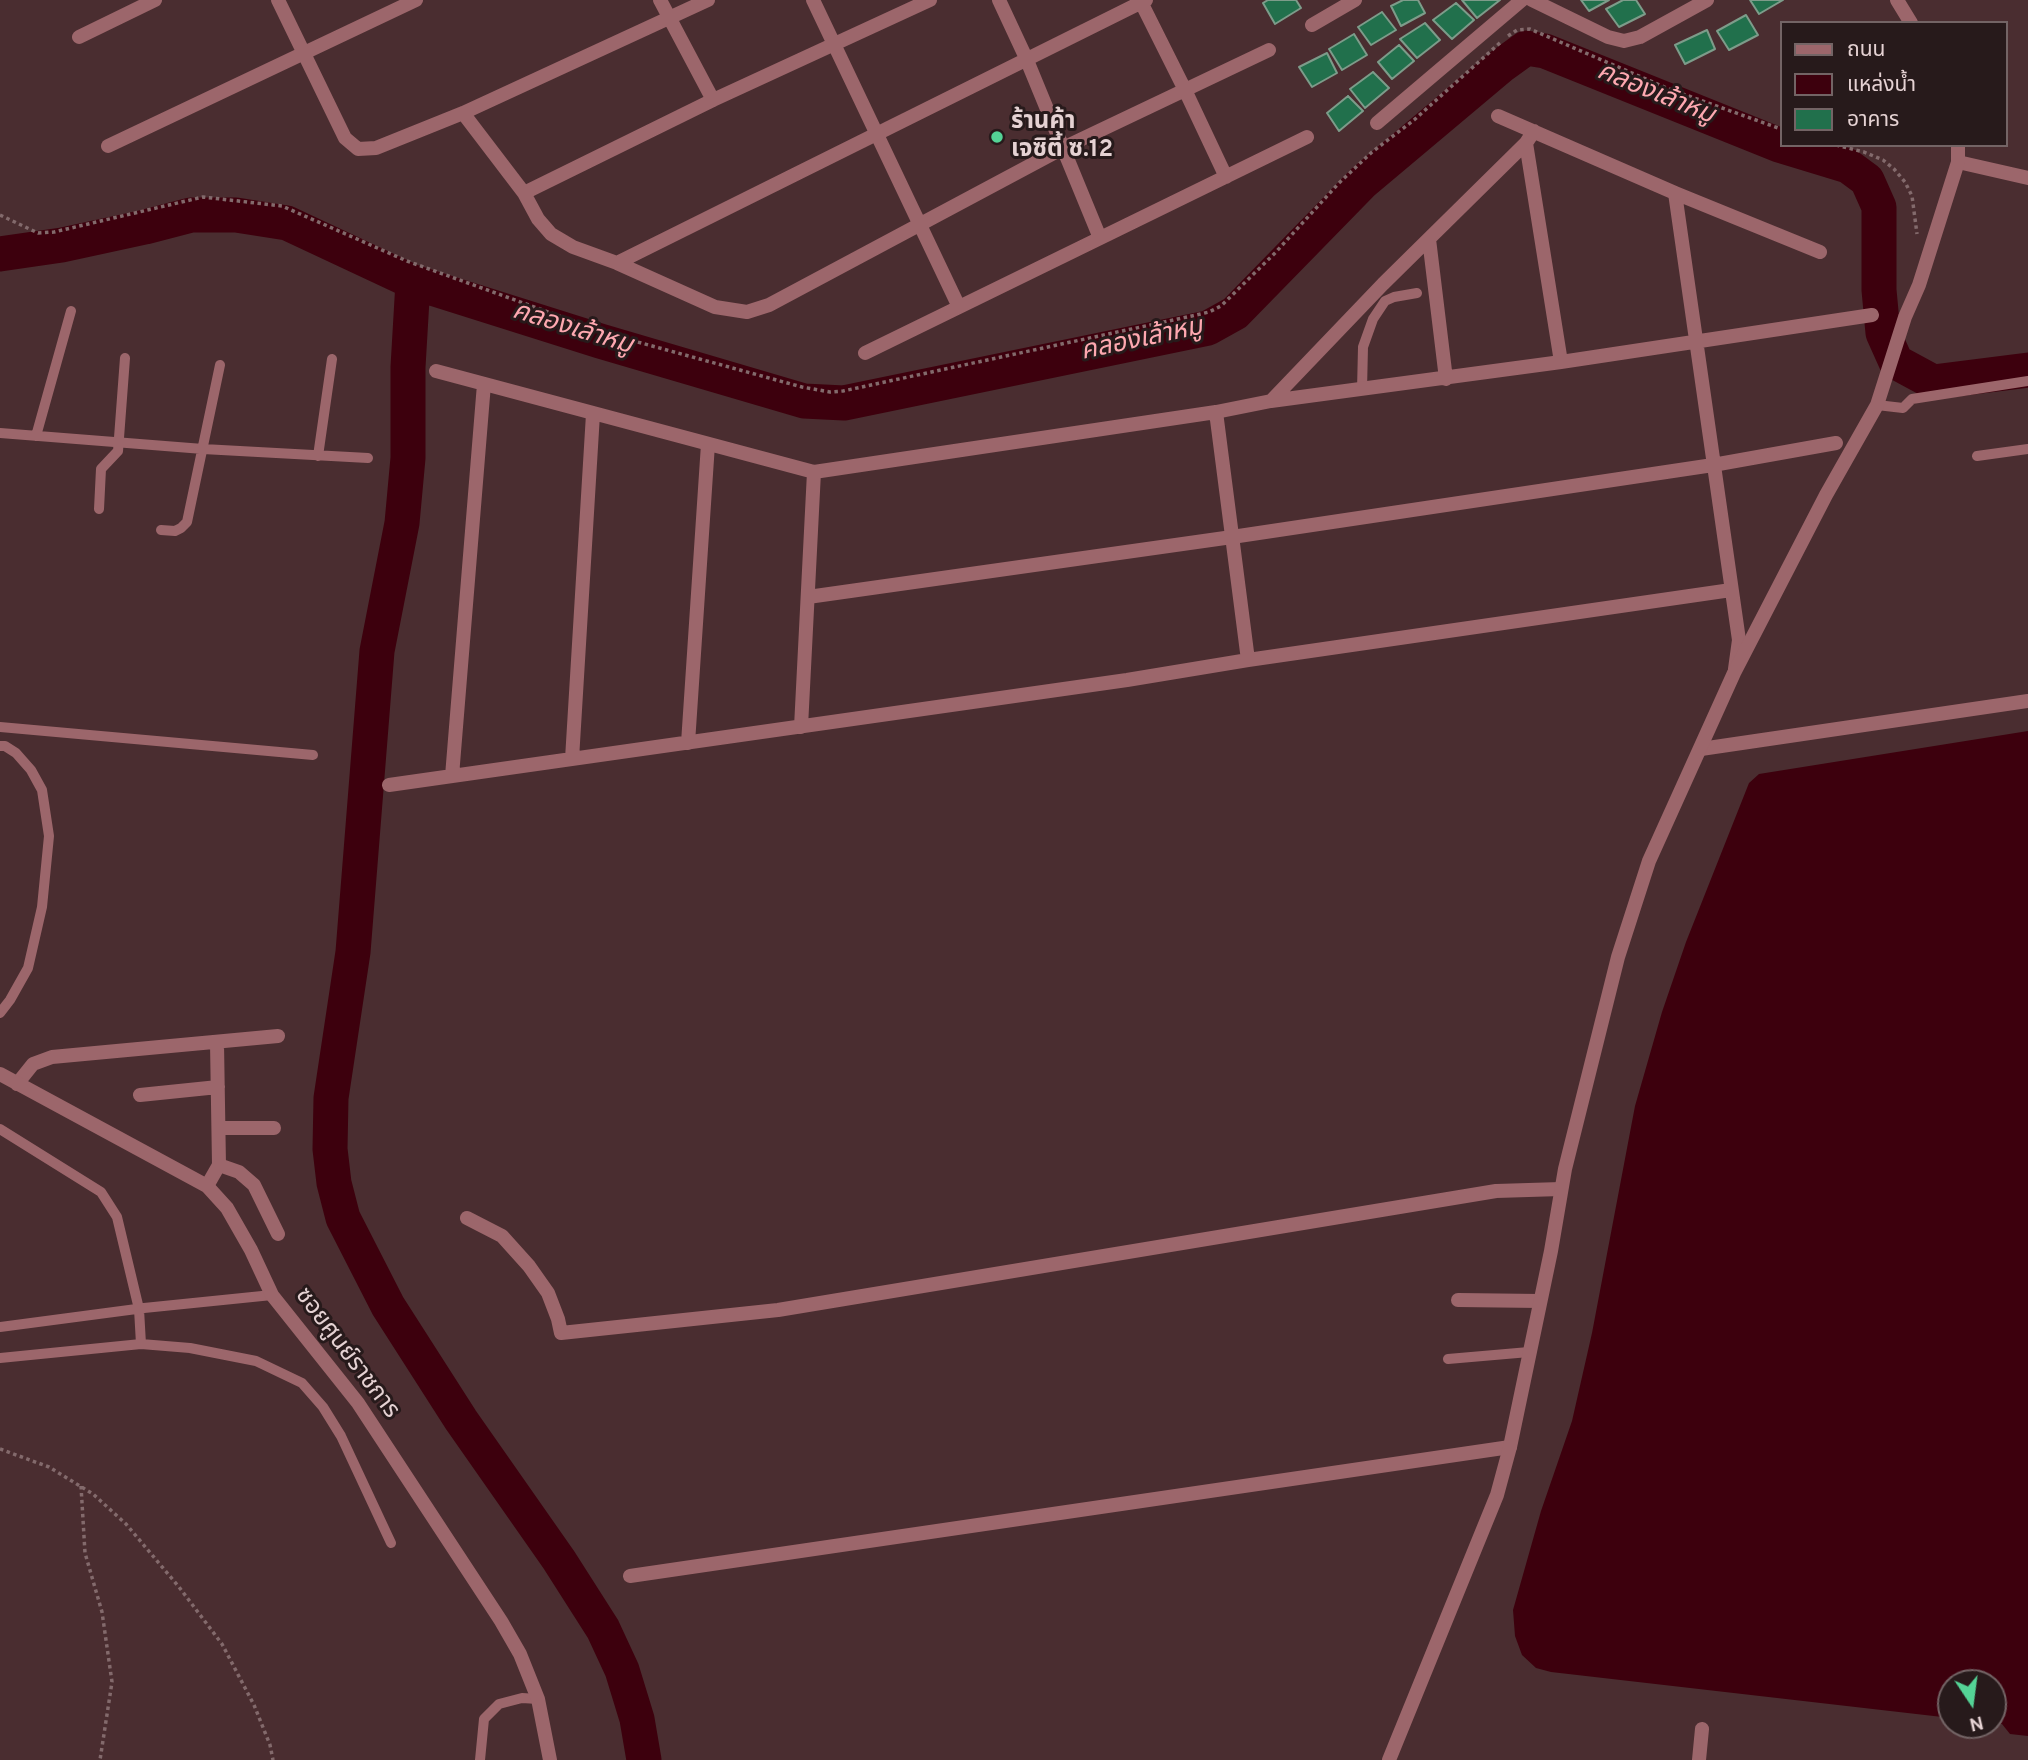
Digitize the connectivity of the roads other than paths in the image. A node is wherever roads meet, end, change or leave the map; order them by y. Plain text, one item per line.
1 (155, 0) edge
2 (278, 0) edge
3 (416, 0) edge
4 (660, 0) edge
5 (708, 0) edge
6 (813, 0) edge
7 (930, 0) edge
8 (999, 0) edge
9 (1355, 0) edge
10 (1522, 0) edge
11 (1532, 0) edge
12 (1707, 0) edge
13 (1891, 0) edge
14 (1897, 0) edge
15 (1142, 1) edge
16 (669, 19) junction
17 (1904, 21) edge
18 (1910, 21) edge
19 (1312, 25) dead end
20 (79, 37) dead end
21 (834, 44) junction
22 (1269, 50) dead end
23 (303, 53) junction
24 (1026, 58) junction
25 (1185, 90) junction
26 (713, 100) junction
27 (463, 113) junction
28 (1498, 116) dead end
29 (1377, 123) dead end
30 (876, 133) junction
31 (1307, 137) dead end
32 (1530, 137) junction
33 (108, 146) dead end
34 (1958, 147) edge
35 (1063, 148) junction
36 (1958, 162) junction
37 (1226, 177) junction
38 (2028, 178) edge
39 (524, 192) junction
40 (1675, 193) junction
41 (920, 225) junction
42 (1100, 238) junction
43 (1429, 239) junction
44 (1820, 252) dead end
45 (617, 263) junction
46 (1417, 293) dead end
47 (959, 307) junction
48 (71, 311) dead end
49 (1872, 315) dead end
50 (1696, 343) junction
51 (865, 353) dead end
52 (125, 358) dead end
53 (332, 359) dead end
54 (1561, 362) junction
55 (220, 365) dead end
56 (436, 371) dead end
57 (1446, 379) junction
58 (2028, 382) edge
59 (484, 384) junction
60 (1362, 390) junction
61 (1879, 398) junction
62 (1271, 401) junction
63 (1216, 412) junction
64 (593, 414) junction
65 (0, 433) edge
66 (36, 436) junction
67 (120, 443) junction
68 (1836, 443) dead end
69 (708, 444) junction
70 (203, 449) junction
71 (2028, 449) edge
72 (318, 456) junction
73 (1977, 456) dead end
74 (368, 458) dead end
75 (1713, 465) junction
76 (814, 472) junction
77 (99, 509) dead end
78 (160, 530) dead end
79 (1232, 537) junction
80 (1731, 590) junction
81 (808, 597) junction
82 (1248, 660) junction
83 (1734, 673) junction
84 (2028, 701) edge
85 (0, 727) edge
86 (801, 727) junction
87 (688, 743) junction
88 (0, 746) edge
89 (1701, 749) junction
90 (313, 755) dead end
91 (572, 760) junction
92 (452, 776) junction
93 (390, 785) dead end
94 (0, 1013) edge
95 (278, 1037) dead end
96 (217, 1043) junction
97 (0, 1074) edge
98 (18, 1084) junction
99 (218, 1087) junction
100 (140, 1095) dead end
101 (219, 1128) junction
102 (274, 1128) dead end
103 (0, 1129) edge
104 (13, 1137) junction
105 (0, 1139) edge
106 (219, 1165) junction
107 (207, 1186) junction
108 (1561, 1189) junction
109 (467, 1218) dead end
110 (278, 1234) dead end
111 (272, 1295) junction
112 (1458, 1300) dead end
113 (1540, 1301) junction
114 (139, 1309) junction
115 (0, 1327) edge
116 (141, 1344) junction
117 (1529, 1352) junction
118 (0, 1358) edge
119 (1448, 1359) dead end
120 (1510, 1447) junction
121 (391, 1543) dead end
122 (630, 1576) dead end
123 (538, 1699) junction
124 (1702, 1729) dead end
125 (481, 1760) edge
126 (551, 1760) edge
127 (1389, 1760) edge
128 (1699, 1760) edge

1 - 20 street
2 - 23 street
3 - 23 street
4 - 16 street
5 - 16 street
6 - 21 street
7 - 21 street
8 - 24 street
9 - 19 street
10 - 29 street
11 - 12 street
13 - 17 street
14 - 18 street
15 - 24 street
15 - 25 street
16 - 26 street
16 - 27 street
21 - 26 street
21 - 30 street
22 - 25 street
23 - 27 street
23 - 33 street
24 - 30 street
24 - 35 street
25 - 35 street
25 - 37 street
26 - 39 street
27 - 39 street
28 - 32 street
30 - 41 street
30 - 45 street
31 - 37 street
32 - 40 street
32 - 43 street
32 - 54 street
34 - 36 street
35 - 41 street
35 - 42 street
36 - 38 street
36 - 61 street
37 - 42 street
39 - 45 street
40 - 44 street
40 - 50 street
41 - 45 street
41 - 47 street
42 - 47 street
43 - 57 street
43 - 62 street
46 - 60 lane
47 - 51 street
48 - 66 lane
49 - 50 street
50 - 54 street
50 - 75 street
52 - 67 lane
53 - 72 lane
54 - 57 street
55 - 70 lane
56 - 59 street
57 - 60 street
58 - 61 lane
59 - 64 street
59 - 92 street
60 - 62 street
61 - 83 street
62 - 63 street
63 - 76 street
63 - 79 street
64 - 69 street
64 - 91 street
65 - 66 lane
66 - 67 lane
67 - 70 lane
67 - 77 lane
68 - 75 street
69 - 76 street
69 - 87 street
70 - 72 lane
70 - 78 lane
71 - 73 lane
72 - 74 lane
75 - 79 street
75 - 80 street
76 - 81 street
79 - 81 street
79 - 82 street
80 - 82 street
80 - 83 street
81 - 86 street
82 - 86 street
83 - 89 street
84 - 89 street
85 - 90 lane
86 - 87 street
87 - 91 street
88 - 94 lane
89 - 108 street
91 - 92 street
92 - 93 street
95 - 96 street
96 - 98 street
96 - 99 street
97 - 98 street, ซอยศูนย์ราชการ
98 - 107 street, ซอยศูนย์ราชการ
99 - 100 street
99 - 101 street
101 - 102 street
101 - 106 street
103 - 104 lane
104 - 105 lane
104 - 114 lane
106 - 107 street
106 - 110 street
107 - 111 street, ซอยศูนย์ราชการ
108 - 109 street
108 - 113 street
111 - 114 lane
111 - 123 street, ซอยศูนย์ราชการ
112 - 113 street
113 - 117 street
114 - 115 lane
114 - 116 lane
116 - 118 lane
116 - 121 lane
117 - 119 lane
117 - 120 street
120 - 122 street
120 - 127 street
123 - 125 lane
123 - 126 street, ซอยศูนย์ราชการ
124 - 128 street

